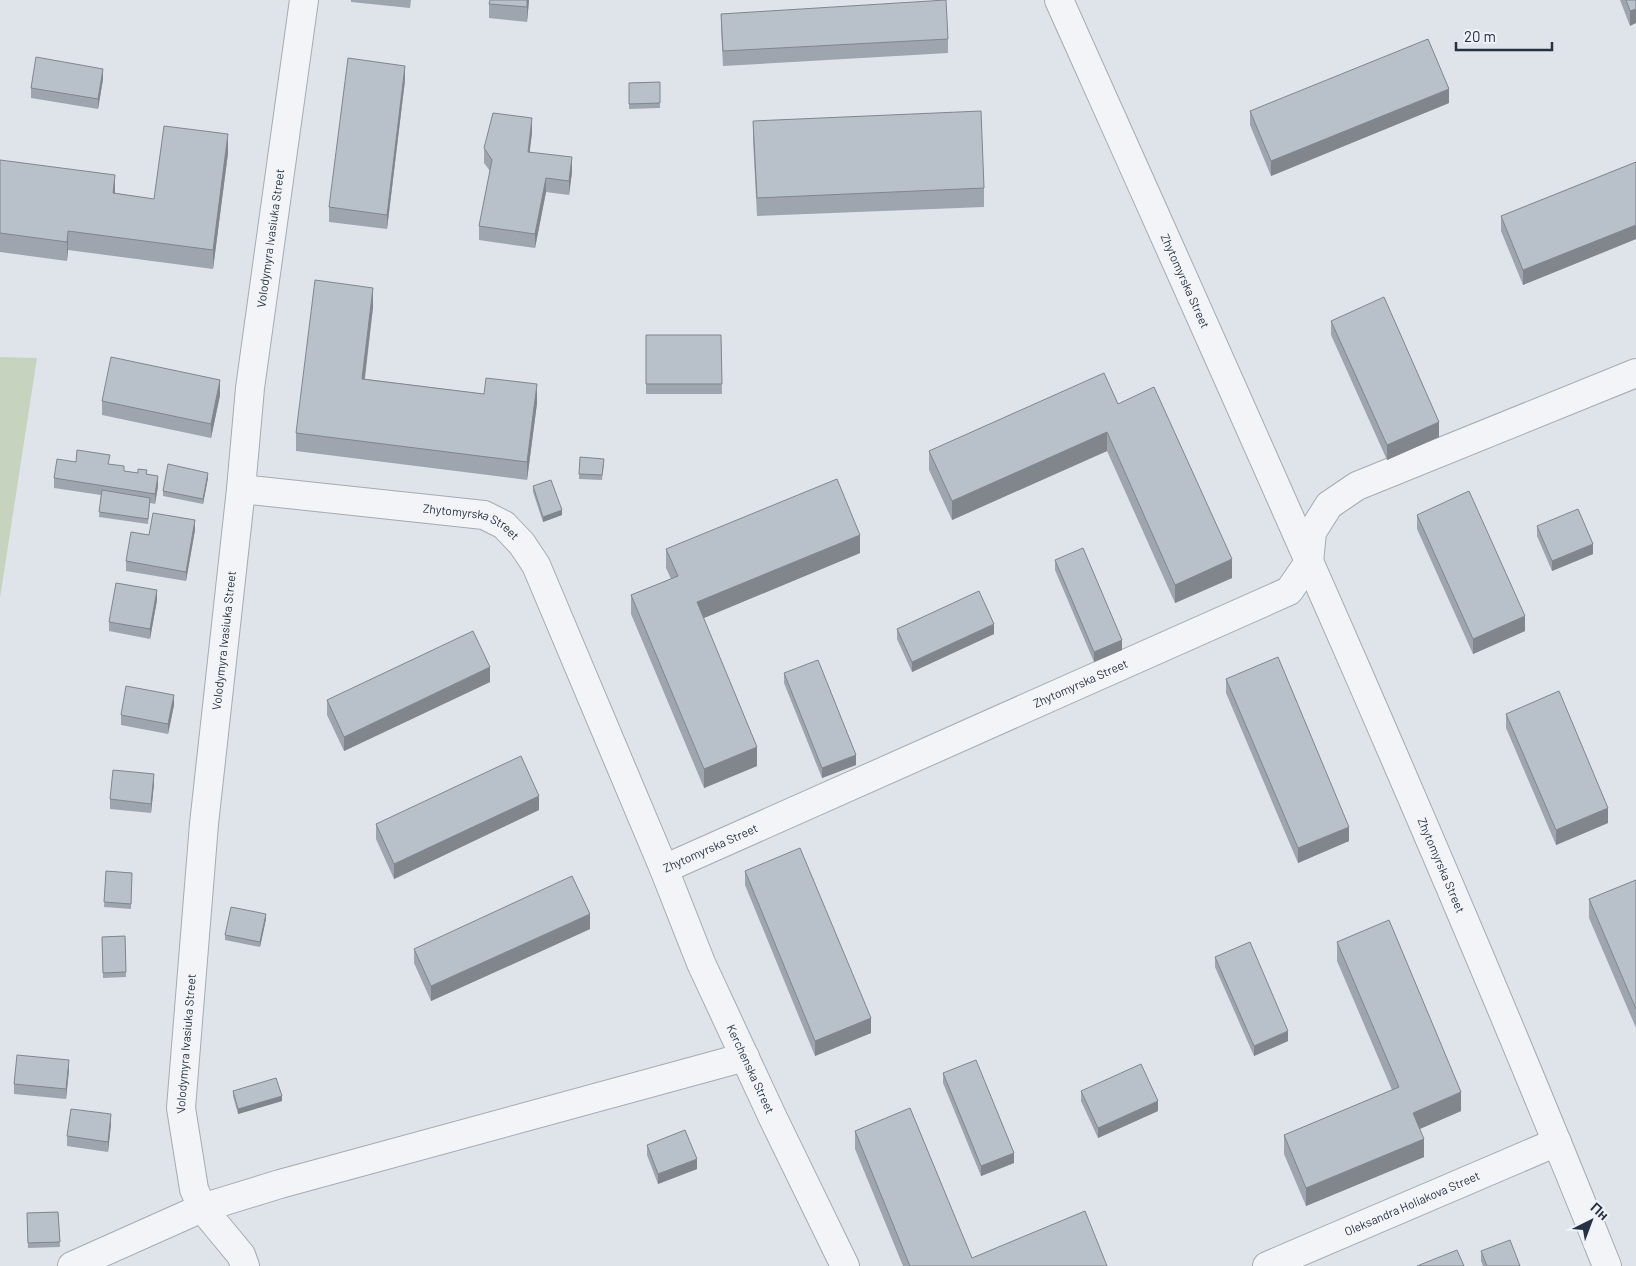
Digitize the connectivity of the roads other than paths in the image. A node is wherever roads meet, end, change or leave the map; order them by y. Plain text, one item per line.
1 (304, 0) edge
2 (1059, 0) edge
3 (1636, 373) edge
4 (241, 489) junction
5 (1309, 562) junction
6 (664, 868) junction
7 (745, 1057) junction
8 (1557, 1142) junction
9 (202, 1208) junction
10 (72, 1266) edge
11 (245, 1266) edge
12 (844, 1266) edge
13 (1267, 1266) edge
14 (1607, 1266) edge

1 - 4 street, Volodymyra Ivasiuka Street
2 - 5 street, Zhytomyrska Street
3 - 5 street, Zhytomyrska Street
4 - 6 street, Zhytomyrska Street
4 - 9 street, Volodymyra Ivasiuka Street
5 - 6 street, Zhytomyrska Street
5 - 8 street, Zhytomyrska Street
6 - 7 street, Kerchenska Street
7 - 9 street
7 - 12 street, Kerchenska Street
8 - 13 street, Oleksandra Holiakova Street
8 - 14 street, Zhytomyrska Street
9 - 10 street
9 - 11 street, Volodymyra Ivasiuka Street

